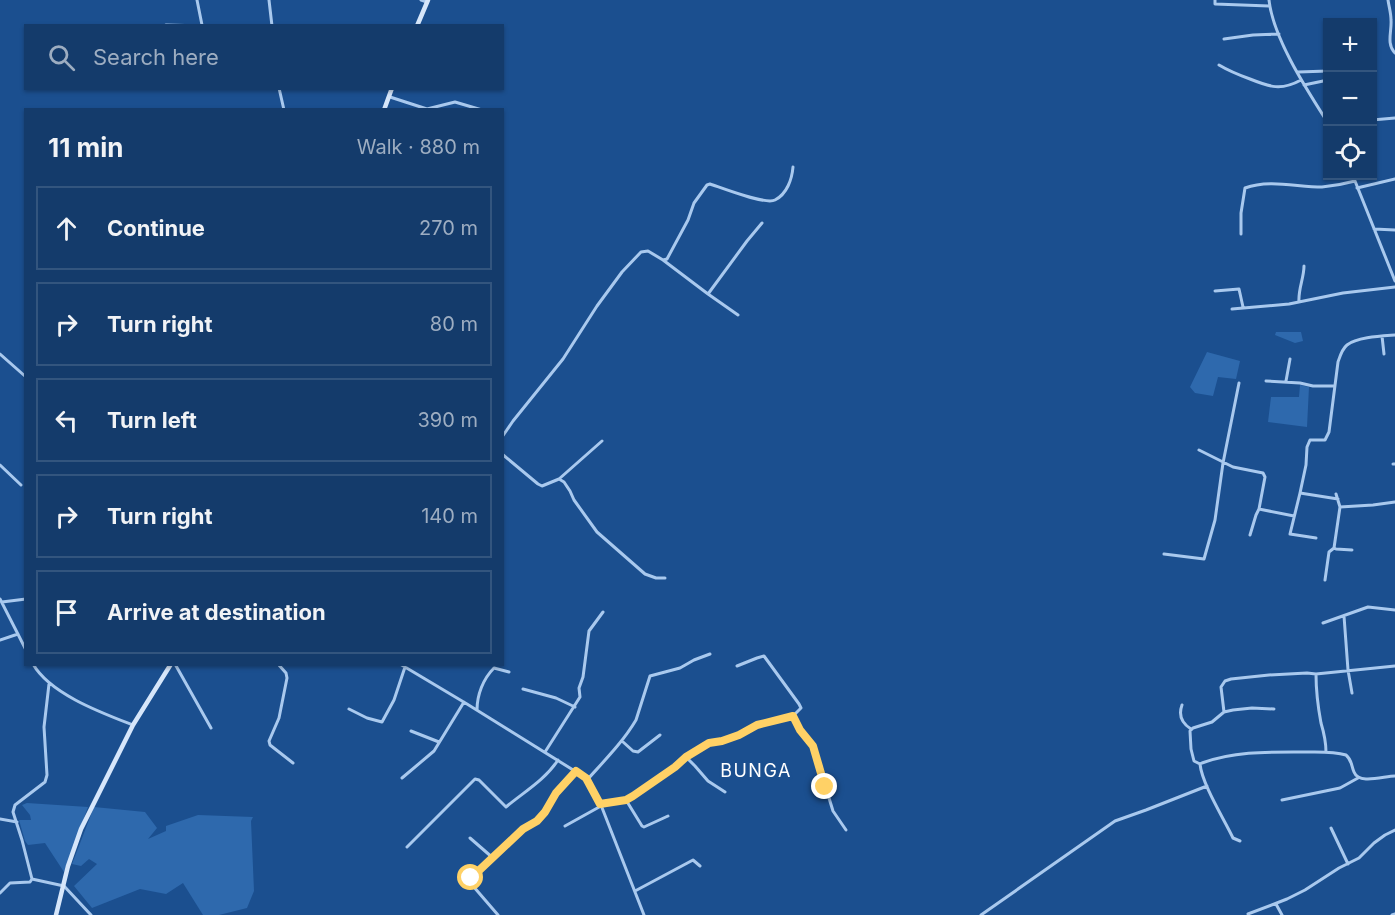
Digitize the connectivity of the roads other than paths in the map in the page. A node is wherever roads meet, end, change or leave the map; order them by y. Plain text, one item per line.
1 (197, 0) edge
2 (269, 0) edge
3 (421, 0) edge
4 (1215, 0) edge
5 (1269, 0) edge
6 (1388, 0) edge
7 (428, 1) edge
8 (1269, 6) junction
9 (203, 24) edge
10 (272, 24) edge
11 (418, 24) edge
12 (1279, 34) junction
13 (1224, 39) dead end
14 (1395, 53) edge
15 (1219, 65) dead end
16 (1323, 71) edge
17 (1298, 72) junction
18 (1301, 80) junction
19 (1323, 81) edge
20 (1304, 85) junction
21 (279, 90) edge
22 (391, 90) edge
23 (388, 96) junction
24 (284, 108) edge
25 (385, 108) edge
26 (425, 108) edge
27 (431, 108) edge
28 (475, 108) edge
29 (1323, 115) edge
30 (1395, 118) edge
31 (1377, 120) edge
32 (793, 167) dead end
33 (1395, 179) edge
34 (1355, 181) joint
35 (1357, 188) junction
36 (762, 223) dead end
37 (1374, 229) junction
38 (1395, 230) edge
39 (1241, 234) dead end
40 (663, 260) junction
41 (1304, 266) dead end
42 (1395, 281) edge
43 (1395, 287) edge
44 (1215, 291) dead end
45 (708, 294) junction
46 (1299, 302) junction
47 (1243, 307) junction
48 (1232, 309) dead end
49 (738, 315) dead end
50 (1395, 335) edge
51 (1382, 336) junction
52 (0, 354) edge
53 (1384, 354) dead end
54 (1290, 359) dead end
55 (24, 375) edge
56 (1266, 381) dead end
57 (1286, 382) junction
58 (1239, 383) dead end
59 (1335, 386) junction
60 (504, 429) edge
61 (507, 431) junction
62 (504, 435) edge
63 (602, 441) dead end
64 (1199, 450) dead end
65 (504, 456) edge
66 (1223, 463) junction
67 (0, 465) edge
68 (559, 479) junction
69 (21, 485) dead end
70 (1300, 493) junction
71 (1336, 494) dead end
72 (1338, 499) junction
73 (1395, 502) edge
74 (1340, 507) junction
75 (1259, 509) junction
76 (1294, 516) junction
77 (1250, 535) dead end
78 (1316, 538) dead end
79 (1334, 548) junction
80 (1352, 550) dead end
81 (1164, 554) dead end
82 (665, 578) dead end
83 (1325, 580) dead end
84 (24, 599) edge
85 (1, 601) edge
86 (1395, 610) edge
87 (603, 612) dead end
88 (1344, 616) junction
89 (1323, 623) dead end
90 (18, 634) junction
91 (0, 640) edge
92 (24, 646) edge
93 (710, 654) dead end
94 (34, 666) edge
95 (170, 666) edge
96 (176, 666) edge
97 (281, 666) edge
98 (736, 666) dead end
99 (1395, 666) edge
100 (405, 667) joint
101 (1348, 670) junction
102 (509, 672) dead end
103 (1316, 674) junction
104 (49, 684) junction
105 (523, 688) dead end
106 (1352, 693) dead end
107 (464, 702) junction
108 (1182, 705) dead end
109 (575, 707) junction
110 (349, 709) dead end
111 (1274, 709) dead end
112 (477, 710) junction
113 (1224, 712) junction
114 (793, 716) junction
115 (133, 725) junction
116 (212, 728) dead end
117 (1191, 729) junction
118 (411, 731) dead end
119 (660, 735) dead end
120 (622, 741) junction
121 (439, 742) junction
122 (545, 752) junction
123 (1326, 752) junction
124 (686, 757) junction
125 (558, 760) junction
126 (293, 763) dead end
127 (1200, 764) junction
128 (576, 771) junction
129 (1395, 776) edge
130 (402, 778) dead end
131 (1358, 778) junction
132 (587, 780) junction
133 (1207, 786) junction
134 (725, 792) dead end
135 (626, 800) junction
136 (1282, 800) dead end
137 (601, 805) junction
138 (668, 816) dead end
139 (0, 819) edge
140 (17, 822) junction
141 (565, 826) dead end
142 (1331, 828) dead end
143 (846, 830) dead end
144 (1395, 830) edge
145 (470, 838) dead end
146 (1240, 842) dead end
147 (406, 846) dead end
148 (493, 858) junction
149 (1348, 864) junction
150 (699, 866) dead end
151 (32, 879) junction
152 (64, 886) junction
153 (635, 891) junction
154 (0, 893) edge
155 (1276, 904) junction
156 (1248, 914) edge
157 (56, 915) edge
158 (91, 915) edge
159 (498, 915) edge
160 (644, 915) edge
161 (981, 915) edge
162 (1282, 915) edge

1 - 9 street
2 - 10 street
3 - 7 street
4 - 8 street
5 - 8 street
6 - 14 street
7 - 11 street
8 - 12 street
12 - 13 street
12 - 17 street
15 - 18 street
16 - 17 street
17 - 18 street
18 - 20 street
19 - 20 street
20 - 29 street
21 - 24 street
22 - 23 street
23 - 25 street
23 - 26 street
27 - 28 street
30 - 31 street
32 - 40 street
33 - 35 street
34 - 35 street
34 - 39 street
35 - 37 street
36 - 45 street
37 - 38 street
37 - 42 street
40 - 45 street
40 - 61 street
41 - 46 street
43 - 46 street
44 - 47 street
45 - 49 street
46 - 47 street
47 - 48 street
50 - 51 street
51 - 53 street
51 - 59 street
52 - 55 street
54 - 57 street
56 - 57 street
57 - 59 street
58 - 66 street
59 - 70 street
60 - 61 street
61 - 62 street
63 - 68 street
64 - 66 street
65 - 68 street
66 - 75 street
66 - 81 street
67 - 69 street
68 - 82 street
70 - 72 street
70 - 76 street
71 - 72 street
72 - 74 street
73 - 74 street
74 - 79 street
75 - 76 street
75 - 77 street
76 - 78 street
79 - 80 street
79 - 83 street
84 - 85 street
85 - 90 street
86 - 88 street
87 - 109 street
88 - 89 street
88 - 101 street
90 - 91 street
90 - 92 street
93 - 120 street
94 - 104 street
95 - 115 street
96 - 116 street
97 - 126 street
98 - 114 street
99 - 101 street
100 - 107 street
100 - 110 street
101 - 103 street
101 - 106 street
102 - 112 street
103 - 113 street
103 - 123 street
104 - 115 street
104 - 140 street
105 - 109 street
107 - 112 street
107 - 121 street
108 - 117 street
109 - 122 street
111 - 113 street
112 - 122 street
113 - 117 street
114 - 124 street
114 - 143 street
115 - 152 street
117 - 127 street
118 - 121 street
119 - 120 street
120 - 132 street
121 - 130 street
122 - 125 street
123 - 127 street
123 - 131 street
124 - 134 street
124 - 135 street
125 - 128 street
125 - 147 street
127 - 133 street
128 - 132 street
128 - 148 street
129 - 131 street
131 - 136 street
132 - 137 street
133 - 146 street
133 - 161 street
135 - 137 street
135 - 138 street
137 - 141 street
137 - 153 street
139 - 140 street
140 - 151 street
142 - 149 street
144 - 149 street
145 - 148 street
148 - 159 street
149 - 155 street
150 - 153 street
151 - 152 street
151 - 154 street
152 - 157 street
152 - 158 street
153 - 160 street
155 - 156 street
155 - 162 street

